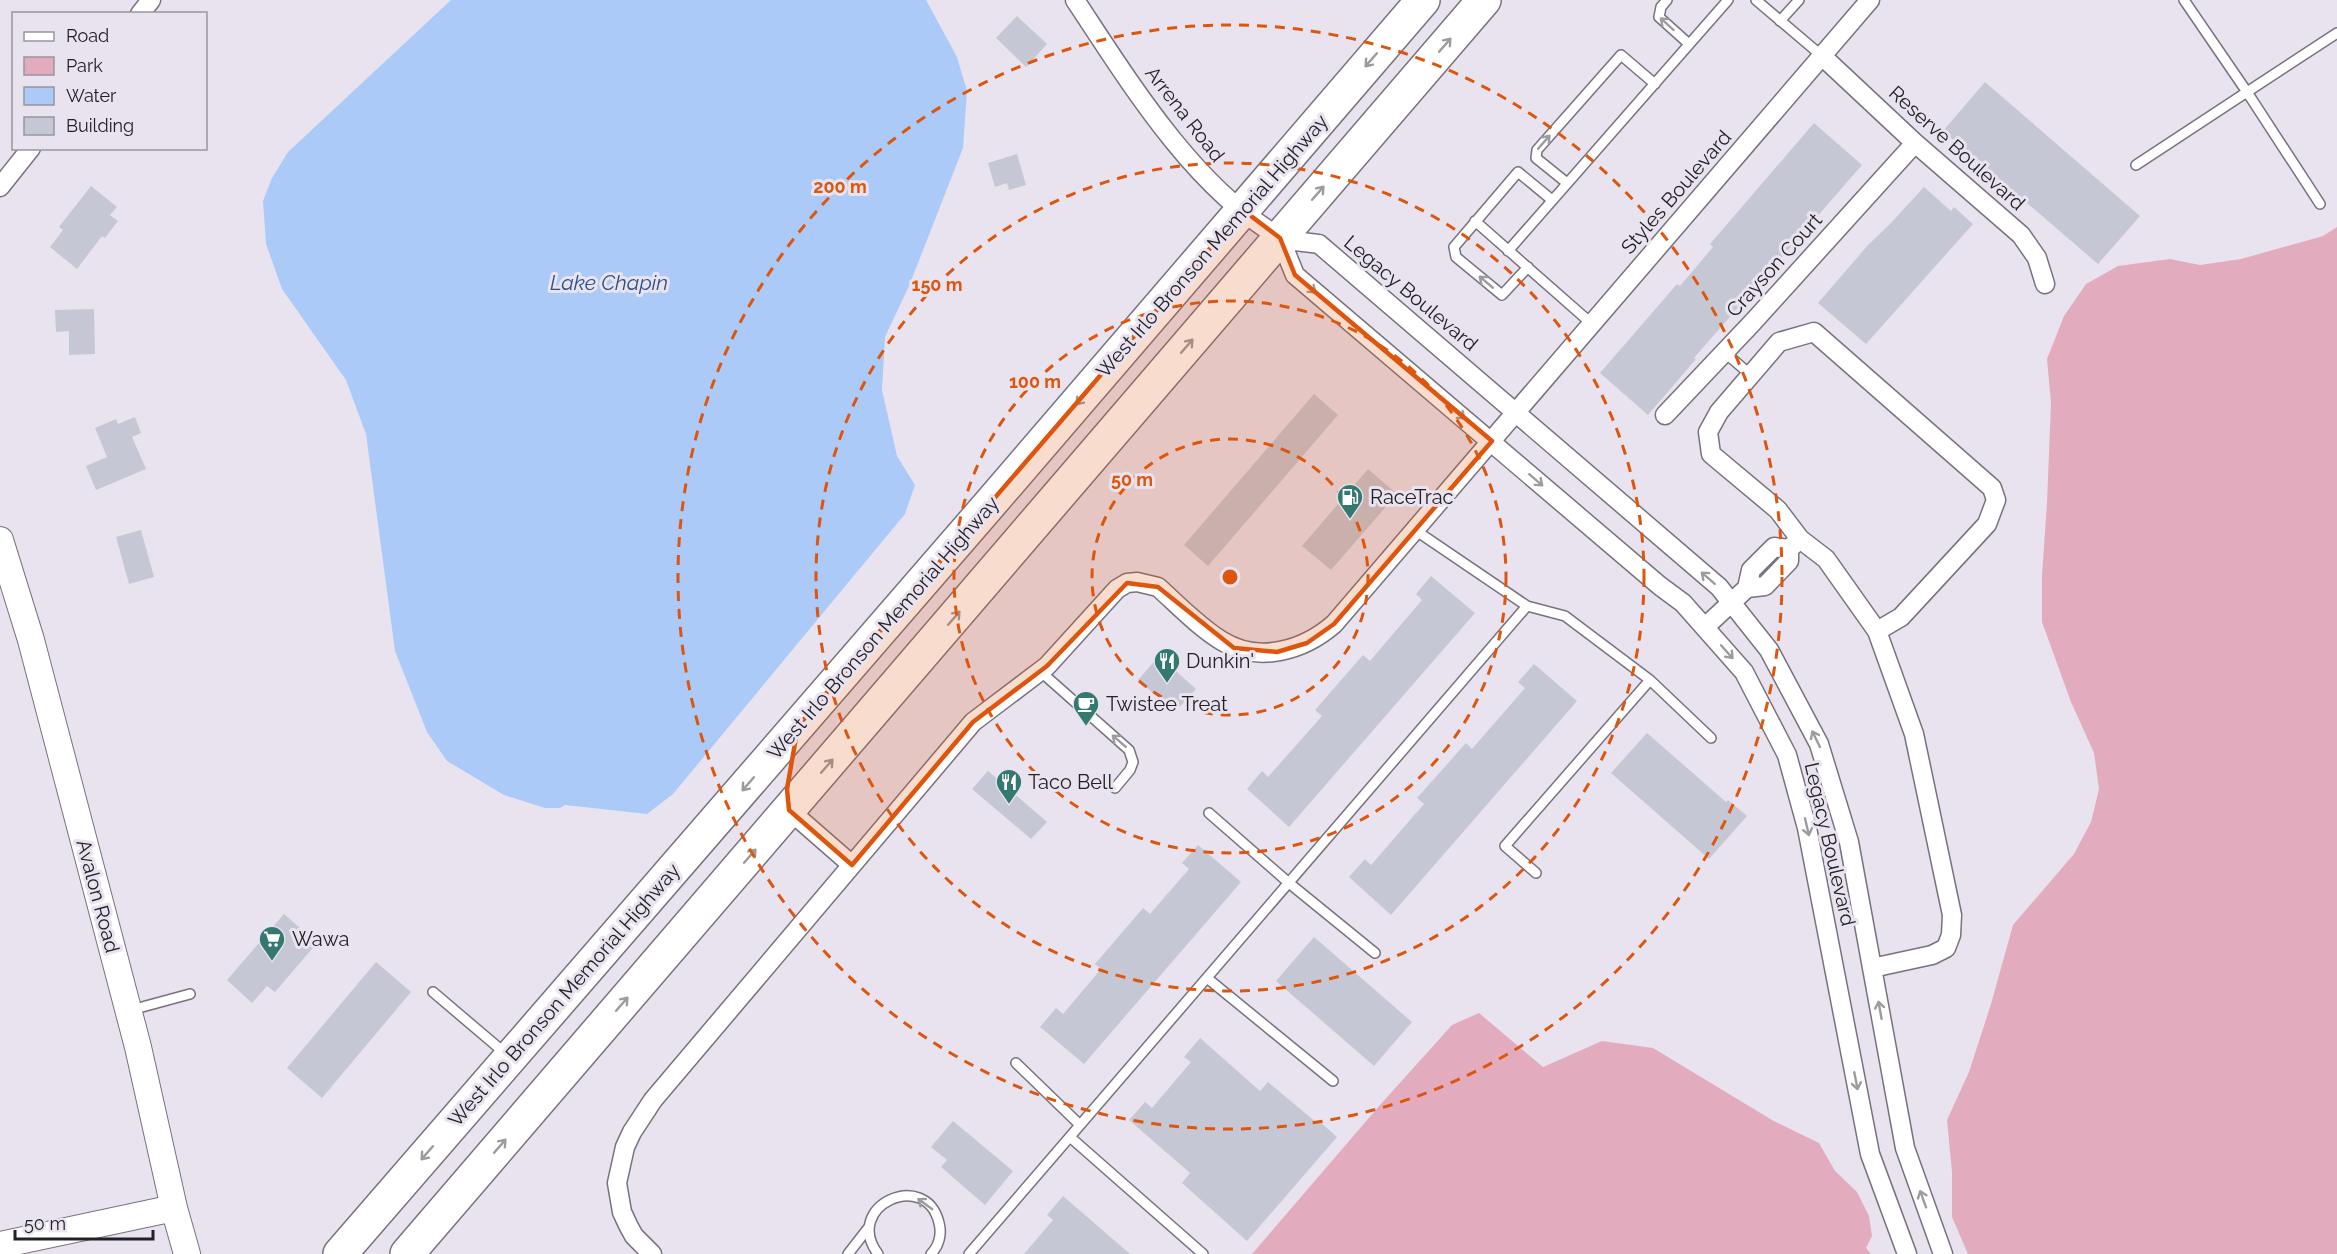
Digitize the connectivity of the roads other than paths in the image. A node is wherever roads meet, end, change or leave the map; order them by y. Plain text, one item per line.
1 (151, 0) edge
2 (1075, 0) edge
3 (1423, 0) edge
4 (1484, 0) edge
5 (1667, 0) edge
6 (1728, 0) edge
7 (1756, 0) edge
8 (1799, 0) edge
9 (1870, 0) edge
10 (2184, 0) edge
11 (142, 12) edge
12 (1780, 21) junction
13 (2337, 33) edge
14 (1689, 44) junction
15 (1822, 56) junction
16 (1655, 84) junction
17 (2247, 92) junction
18 (1915, 143) junction
19 (29, 150) edge
20 (2136, 165) dead end
21 (1567, 183) junction
22 (0, 187) edge
23 (1552, 200) junction
24 (2320, 204) dead end
25 (1243, 210) junction
26 (1475, 221) junction
27 (1280, 238) junction
28 (1508, 251) junction
29 (1528, 267) junction
30 (2045, 284) dead end
31 (1592, 324) junction
32 (1724, 352) junction
33 (1751, 375) junction
34 (1516, 412) junction
35 (1665, 415) dead end
36 (1492, 441) junction
37 (1415, 530) junction
38 (0, 540) edge
39 (1795, 544) junction
40 (1731, 602) junction
41 (1527, 606) junction
42 (1705, 627) junction
43 (1877, 631) junction
44 (1040, 672) junction
45 (1650, 680) junction
46 (798, 726) junction
47 (1711, 738) dead end
48 (1115, 788) dead end
49 (789, 810) junction
50 (1209, 813) dead end
51 (852, 865) junction
52 (1536, 873) dead end
53 (1289, 882) junction
54 (1375, 953) dead end
55 (1872, 968) junction
56 (1206, 978) junction
57 (433, 992) dead end
58 (190, 994) dead end
59 (128, 1010) junction
60 (510, 1057) junction
61 (1016, 1063) dead end
62 (1333, 1081) dead end
63 (1080, 1125) junction
64 (1070, 1137) junction
65 (174, 1208) junction
66 (869, 1227) junction
67 (0, 1245) edge
68 (187, 1254) edge
69 (340, 1254) edge
70 (407, 1254) edge
71 (652, 1254) edge
72 (848, 1254) edge
73 (878, 1254) edge
74 (932, 1254) edge
75 (969, 1254) edge
76 (1203, 1254) edge
77 (1907, 1254) edge
78 (1943, 1254) edge

1 - 11 street
2 - 25 street, Arrena Road
3 -> 25 highway, West Irlo Bronson Memorial Highway
27 -> 4 highway
14 -> 5 lane
6 - 14 lane
7 - 12 lane
8 - 12 lane
9 - 15 street, Styles Boulevard
10 - 17 lane
12 - 15 lane
13 - 17 lane
14 - 16 lane
15 - 18 street, Reserve Boulevard
15 - 31 street, Styles Boulevard
16 - 21 lane
21 -> 16 lane
17 - 20 lane
17 - 24 lane
18 - 30 street, Reserve Boulevard
18 - 32 street, Crayson Court
19 - 22 street
21 - 23 lane
23 - 26 lane
23 - 28 lane
25 - 27 street, Arrena Road
25 -> 46 highway, West Irlo Bronson Memorial Highway
26 - 28 lane
29 -> 26 lane
27 - 34 street, Legacy Boulevard
27 -> 36 street, Legacy Boulevard
49 -> 27 highway
28 - 29 lane
29 - 31 lane
31 - 34 street, Styles Boulevard
32 - 33 lane
32 - 35 street, Crayson Court
33 - 39 street
33 - 43 street
34 - 36 street, Styles Boulevard
40 -> 34 street, Legacy Boulevard
36 - 37 street, Styles Boulevard
36 -> 42 street, Legacy Boulevard
37 - 41 lane
37 - 44 street, Styles Boulevard
38 - 59 main road, Avalon Road
39 - 40 street
39 - 43 street
40 - 42 street
55 -> 40 street, Legacy Boulevard
41 - 45 lane
41 - 53 lane
42 -> 77 street, Legacy Boulevard
43 - 55 street
48 -> 44 lane
44 - 51 street, Styles Boulevard
45 - 47 lane
45 - 52 lane
46 - 49 highway
46 -> 60 highway, West Irlo Bronson Memorial Highway
49 - 51 street
70 -> 49 highway
50 - 53 lane
51 - 71 street, Styles Boulevard
53 - 54 lane
53 - 56 lane
78 -> 55 street, Legacy Boulevard
56 - 62 lane
56 - 63 lane
57 - 60 lane
58 - 59 lane
59 - 65 main road, Avalon Road
60 -> 69 highway, West Irlo Bronson Memorial Highway
61 - 63 lane
63 - 64 lane
64 - 75 lane
64 - 76 lane
65 - 67 main road
65 - 68 main road, Avalon Road
66 - 72 lane
66 - 73 lane
74 -> 66 lane

